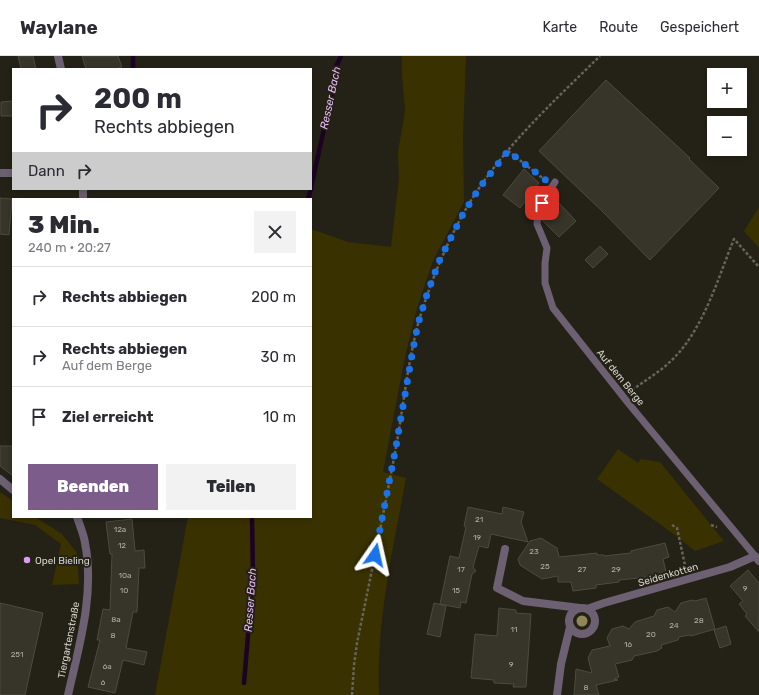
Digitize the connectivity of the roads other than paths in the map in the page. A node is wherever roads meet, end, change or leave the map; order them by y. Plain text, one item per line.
1 (58, 56) edge
2 (61, 68) edge
3 (0, 173) edge
4 (12, 173) edge
5 (553, 184) road end
6 (0, 479) edge
7 (12, 489) edge
8 (77, 518) edge
9 (505, 548) dead end
10 (757, 558) edge
11 (584, 609) junction
12 (570, 627) junction
13 (68, 695) edge
14 (557, 695) edge

1 - 2 street
3 - 4 street
5 - 10 lane, Auf dem Berge
6 - 7 street
8 - 13 street, Tiergartenstraße
9 - 11 street, Seidenkotten
10 - 11 street, Seidenkotten
11 - 12 street
11 - 12 street
12 - 14 street

